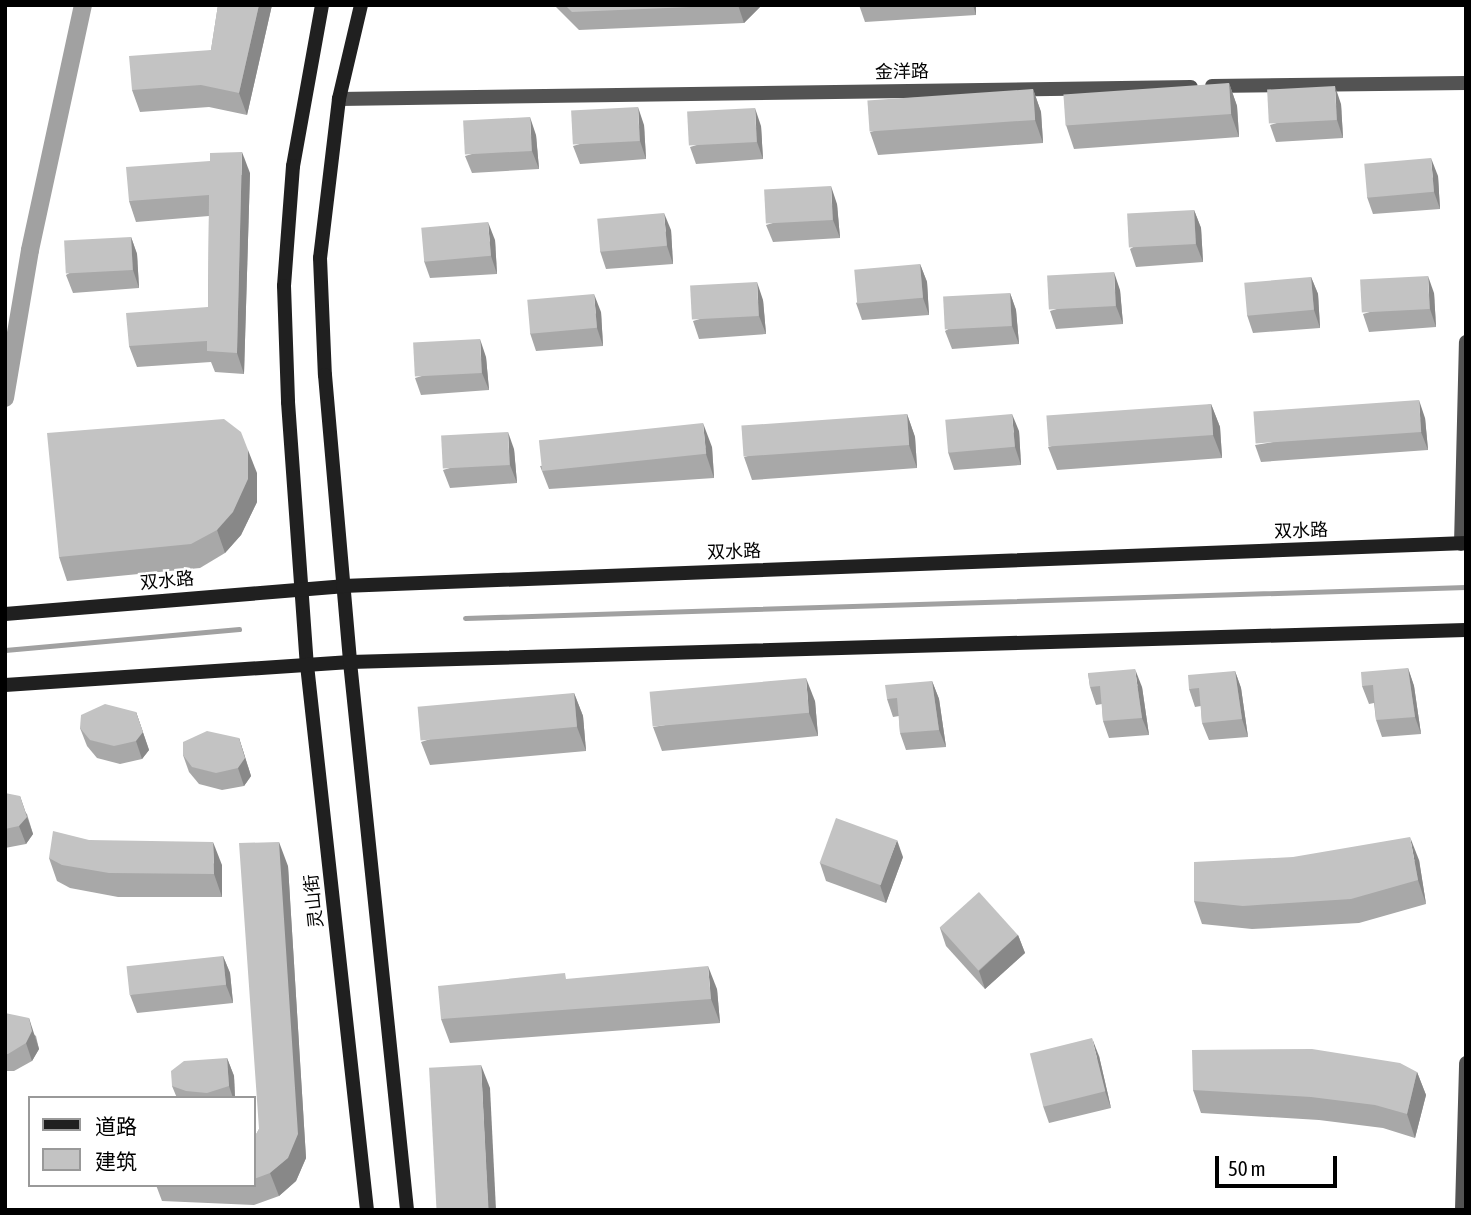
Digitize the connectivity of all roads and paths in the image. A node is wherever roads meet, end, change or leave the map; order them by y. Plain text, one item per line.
1 (322, 5) edge
2 (361, 5) edge
3 (1466, 83) edge
4 (339, 99) junction
5 (1466, 342) edge
6 (1463, 544) edge
7 (343, 586) junction
8 (302, 589) junction
9 (7, 614) edge
10 (1466, 630) edge
11 (349, 662) junction
12 (307, 665) junction
13 (5, 685) edge
14 (1466, 1063) edge
15 (1466, 1072) edge
16 (367, 1210) edge
17 (407, 1210) edge
18 (1462, 1210) edge

1 - 8 main road, 灵山街
2 - 4 main road
3 - 4 street, 金洋路
4 - 7 main road
5 - 6 street
6 - 7 main road, 双水路
7 - 8 main road, 双水路
7 - 11 main road
8 - 9 main road, 双水路
8 - 12 main road, 灵山街
10 - 11 main road
11 - 12 main road
11 - 17 main road
12 - 13 main road
12 - 16 main road, 灵山街
14 - 15 street
15 - 18 street

